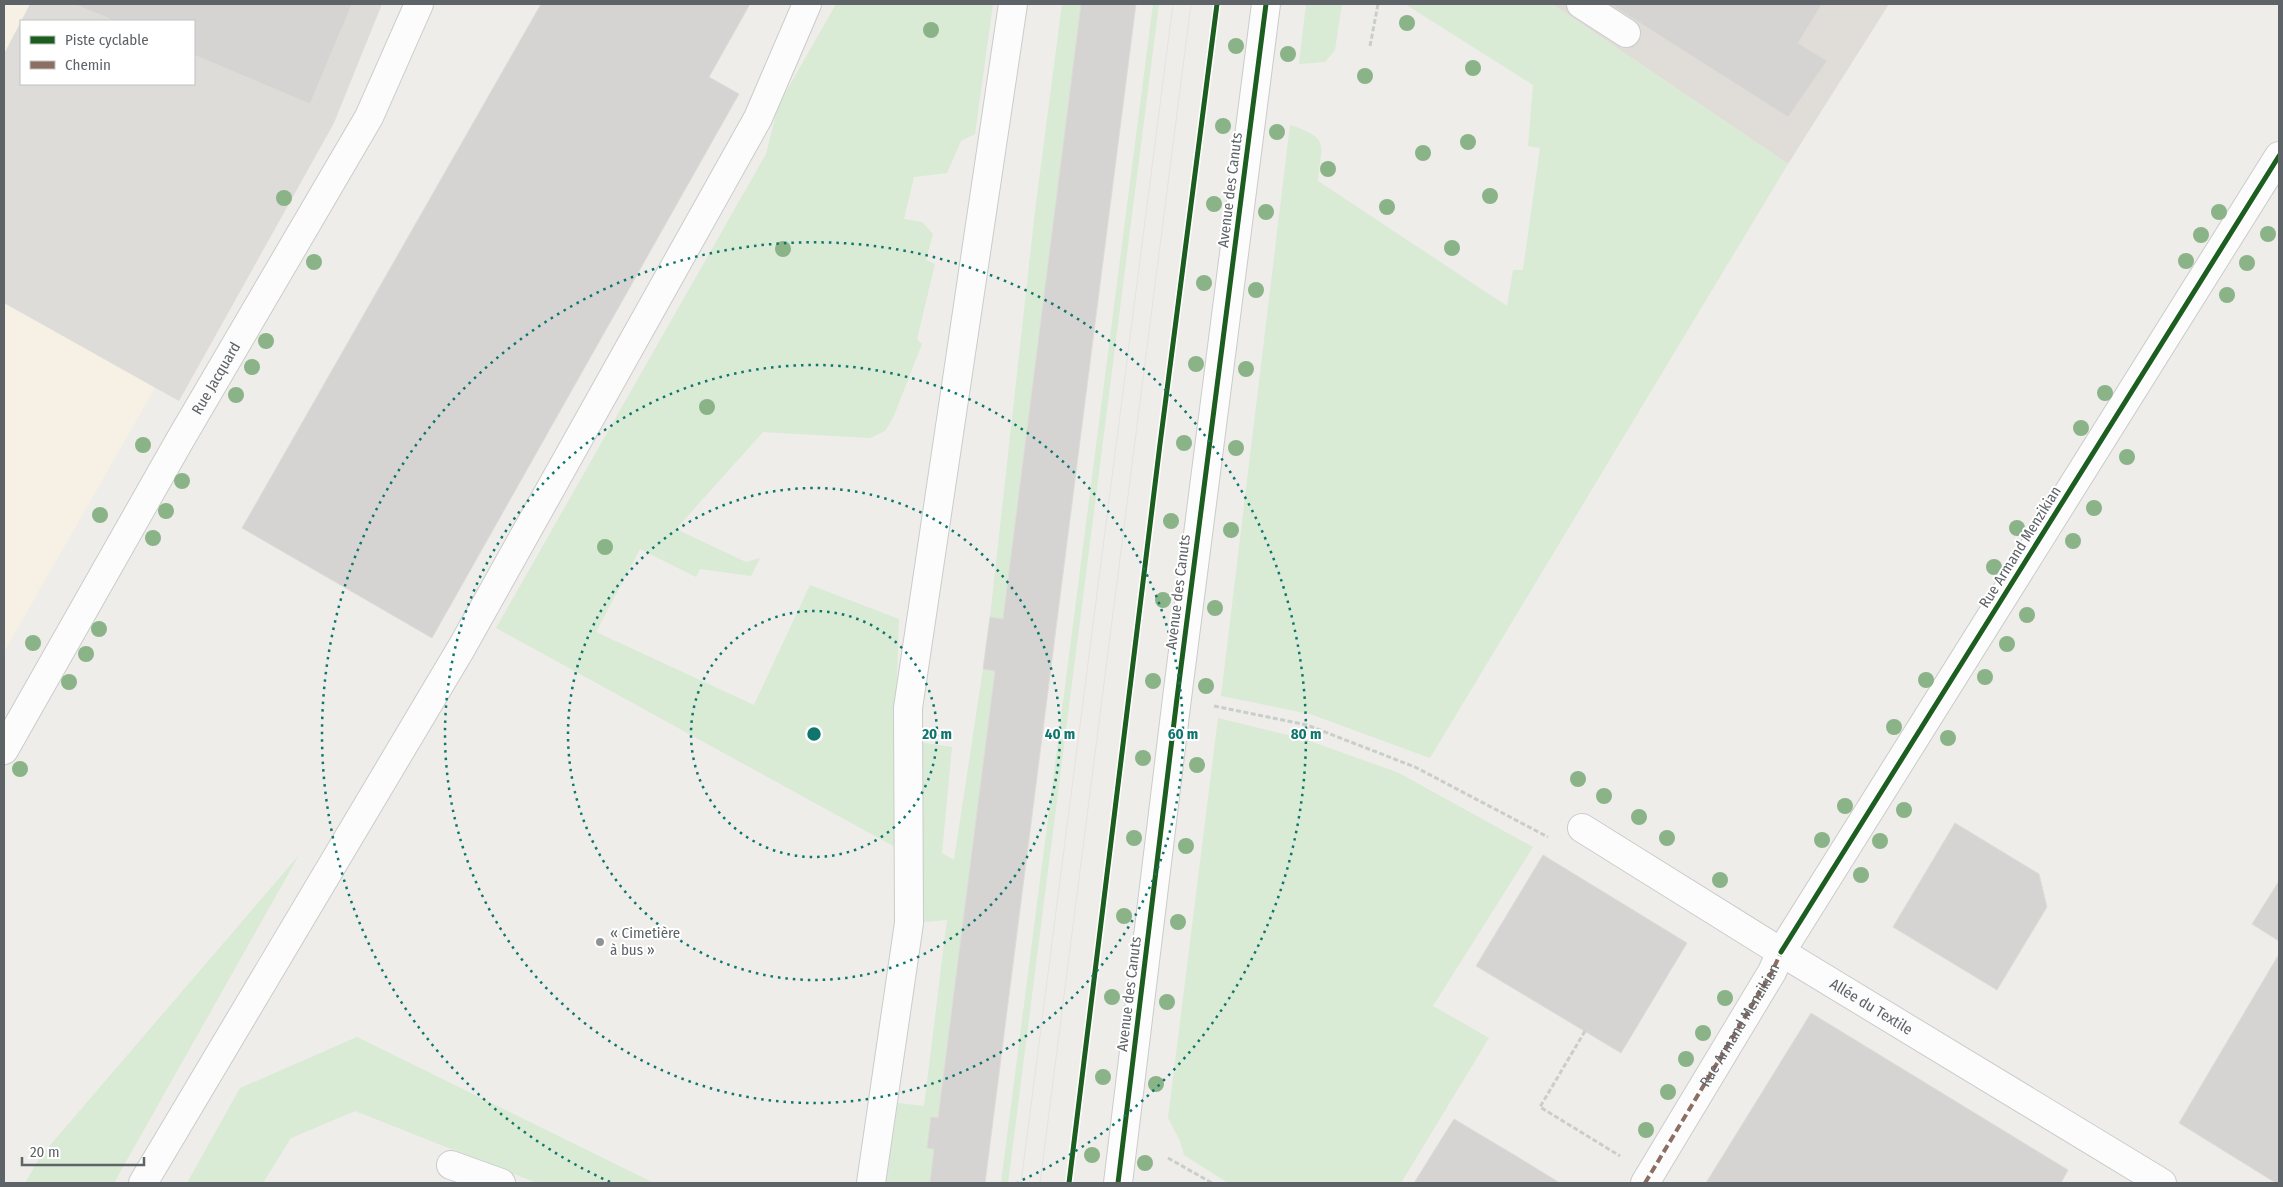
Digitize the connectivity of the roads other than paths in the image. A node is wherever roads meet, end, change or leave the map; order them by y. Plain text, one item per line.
1 (419, 4) edge
2 (807, 4) edge
3 (1013, 4) edge
4 (1266, 4) edge
5 (1581, 4) edge
6 (1626, 33) dead end
7 (2279, 156) edge
8 (4, 750) edge
9 (1582, 828) road end
10 (1781, 952) junction
11 (452, 1165) dead end
12 (1648, 1179) edge
13 (143, 1183) edge
14 (501, 1183) edge
15 (871, 1183) edge
16 (1118, 1183) edge
17 (2162, 1183) edge

1 - 8 street, Rue Jacquard
2 - 13 street
3 - 15 street
4 - 16 street, Avenue des Canuts
5 - 6 street
7 - 10 street, Rue Armand Menzikian
9 - 10 street, Allée du Textile
10 - 12 street, Rue Armand Menzikian
10 - 17 street, Allée du Textile
11 - 14 street

